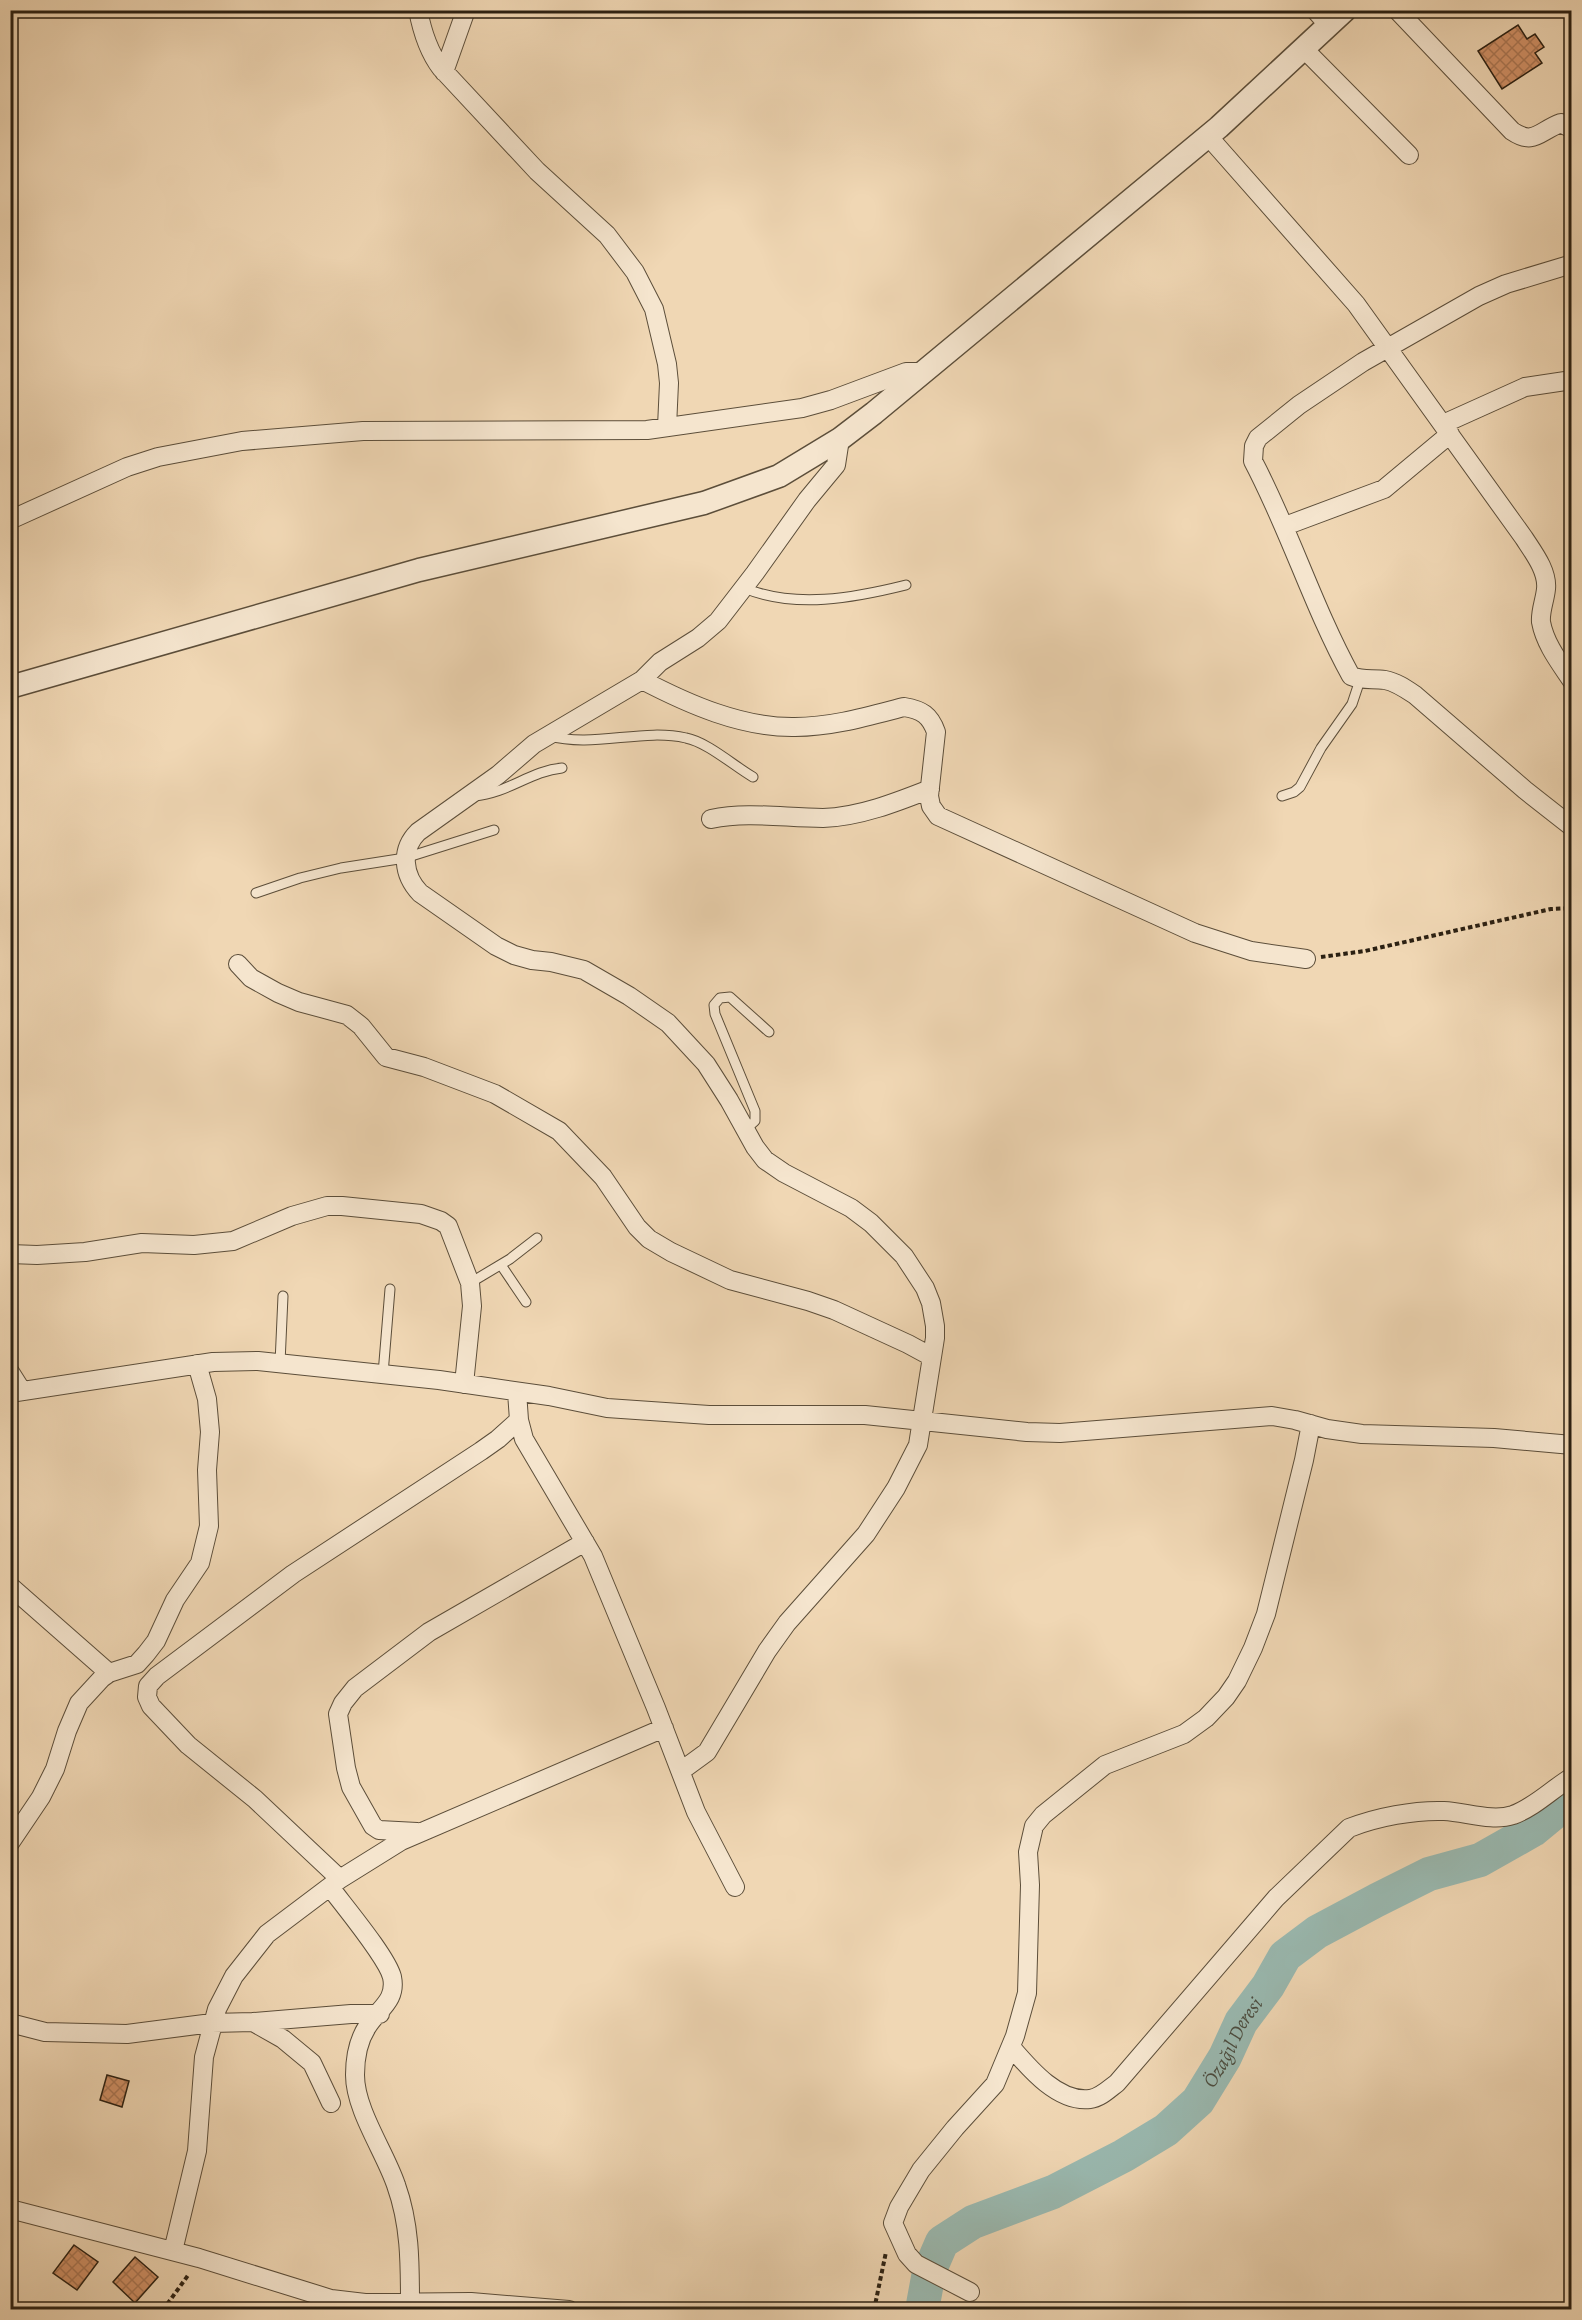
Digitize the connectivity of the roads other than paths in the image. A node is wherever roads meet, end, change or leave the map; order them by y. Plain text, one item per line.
1 (418, 10) edge
2 (466, 10) edge
3 (1309, 10) edge
4 (1345, 10) edge
5 (1397, 10) edge
6 (1325, 28) junction
7 (1304, 48) junction
8 (444, 72) junction
9 (1572, 129) edge
10 (1208, 136) junction
11 (1409, 155) dead end
12 (1572, 264) edge
13 (1387, 349) junction
14 (923, 372) junction
15 (1572, 380) edge
16 (667, 427) junction
17 (1446, 429) junction
18 (840, 439) junction
19 (10, 520) edge
20 (1285, 526) junction
21 (906, 585) dead end
22 (744, 588) junction
23 (642, 680) junction
24 (1360, 680) junction
25 (1572, 681) edge
26 (10, 687) edge
27 (546, 735) junction
28 (562, 768) dead end
29 (753, 777) dead end
30 (930, 789) junction
31 (1282, 796) dead end
32 (470, 797) junction
33 (711, 819) dead end
34 (1572, 827) edge
35 (494, 830) dead end
36 (405, 858) junction
37 (256, 893) dead end
38 (1306, 959) road end
39 (238, 964) dead end
40 (770, 1032) dead end
41 (745, 1130) junction
42 (537, 1238) dead end
43 (10, 1254) edge
44 (501, 1265) junction
45 (470, 1283) junction
46 (390, 1289) dead end
47 (283, 1296) dead end
48 (526, 1302) dead end
49 (932, 1357) junction
50 (280, 1363) junction
51 (197, 1364) junction
52 (10, 1372) edge
53 (383, 1374) junction
54 (465, 1384) junction
55 (16, 1392) edge
56 (517, 1392) junction
57 (519, 1420) junction
58 (922, 1421) junction
59 (1311, 1424) junction
60 (1572, 1445) edge
61 (585, 1542) junction
62 (10, 1586) edge
63 (110, 1673) junction
64 (664, 1728) junction
65 (681, 1771) junction
66 (1572, 1777) edge
67 (419, 1833) junction
68 (10, 1844) edge
69 (335, 1883) junction
70 (735, 1887) dead end
71 (380, 2014) junction
72 (253, 2022) junction
73 (10, 2023) edge
74 (213, 2023) junction
75 (1011, 2047) junction
76 (331, 2103) dead end
77 (10, 2209) edge
78 (173, 2251) junction
79 (970, 2292) dead end
80 (410, 2303) junction
81 (329, 2304) edge
82 (569, 2310) edge

1 - 8 street
2 - 8 street
3 - 6 lane
4 - 6 street
5 - 9 street
6 - 7 street
7 - 10 street
7 - 11 street
8 - 16 street
10 - 13 street
10 - 14 street
12 - 13 street
13 - 17 street
13 - 20 street
14 - 16 street
14 - 18 street
15 - 17 street
16 - 19 street
17 - 20 street
17 - 25 street
18 - 22 street
18 - 26 street
20 - 24 street
21 - 22 lane
22 - 23 street
23 - 27 street
23 - 30 street
24 - 31 lane
24 - 34 street
27 - 29 lane
27 - 32 street
28 - 32 lane
30 - 33 street
30 - 38 street
32 - 36 street
35 - 36 lane
36 - 37 lane
36 - 41 street
39 - 49 street
40 - 41 lane
41 - 49 street
42 - 44 lane
43 - 45 street
44 - 45 lane
44 - 48 lane
45 - 54 street
46 - 53 lane
47 - 50 lane
49 - 58 street
50 - 51 street
50 - 53 street
51 - 55 street
51 - 63 street
52 - 55 street
53 - 54 street
54 - 56 street
56 - 57 street
56 - 58 street
57 - 61 street
57 - 69 street
58 - 59 street
58 - 65 street
59 - 60 street
59 - 75 street
61 - 64 street
61 - 67 street
62 - 63 street
63 - 68 street
64 - 65 street
64 - 67 street
65 - 70 street
66 - 75 street
67 - 69 street
69 - 71 street
69 - 74 street
71 - 72 street
71 - 80 street
72 - 74 street
72 - 76 street
73 - 74 street
74 - 78 street
75 - 79 street
77 - 78 street
78 - 81 street
80 - 81 street
80 - 82 street

